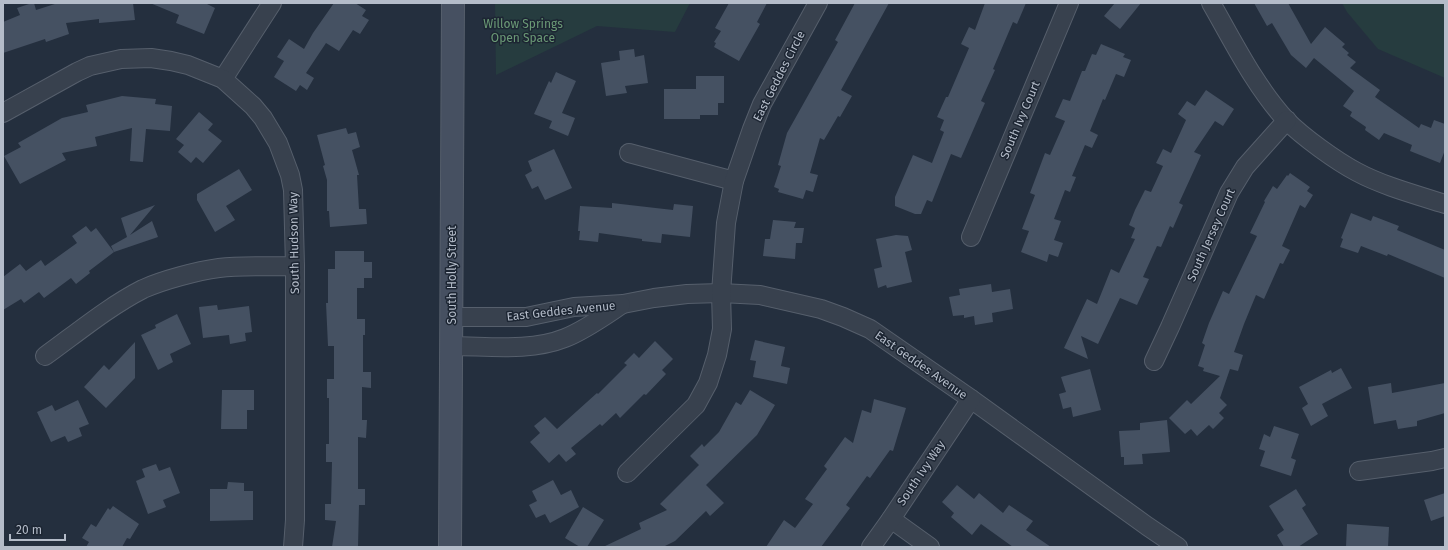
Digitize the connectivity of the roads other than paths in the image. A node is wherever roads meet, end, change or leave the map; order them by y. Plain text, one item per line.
1 (272, 3) edge
2 (453, 3) edge
3 (818, 3) edge
4 (1069, 3) edge
5 (1212, 3) edge
6 (223, 79) junction
7 (3, 113) edge
8 (1287, 120) junction
9 (629, 153) dead end
10 (734, 181) junction
11 (1445, 204) edge
12 (971, 237) dead end
13 (295, 266) junction
14 (721, 293) junction
15 (623, 304) junction
16 (452, 317) junction
17 (451, 346) junction
18 (45, 356) dead end
19 (1154, 361) dead end
20 (971, 399) junction
21 (1445, 458) edge
22 (1359, 471) dead end
23 (627, 473) dead end
24 (891, 519) junction
25 (294, 547) edge
26 (450, 547) edge
27 (871, 547) edge
28 (930, 547) edge
29 (1178, 547) edge

1 - 6 street
2 - 16 main road, South Holly Street
3 - 10 street, East Geddes Circle
4 - 12 street, South Ivy Court
5 - 8 street
6 - 7 street, South Hudson Way
6 - 13 street, South Hudson Way
8 - 11 street
8 - 19 street, South Jersey Court
9 - 10 street
10 - 14 street, East Geddes Circle
13 - 18 street
13 - 25 street, South Hudson Way
14 - 15 street, East Geddes Avenue
14 - 20 street, East Geddes Avenue
14 - 23 street, East Geddes Circle
15 - 16 street, East Geddes Avenue
15 - 17 street, East Geddes Avenue
16 - 17 main road, South Holly Street
17 - 26 main road, South Holly Street
20 - 24 street, South Ivy Way
20 - 29 street, East Geddes Avenue
21 - 22 street
24 - 27 street, South Ivy Way
24 - 28 street

